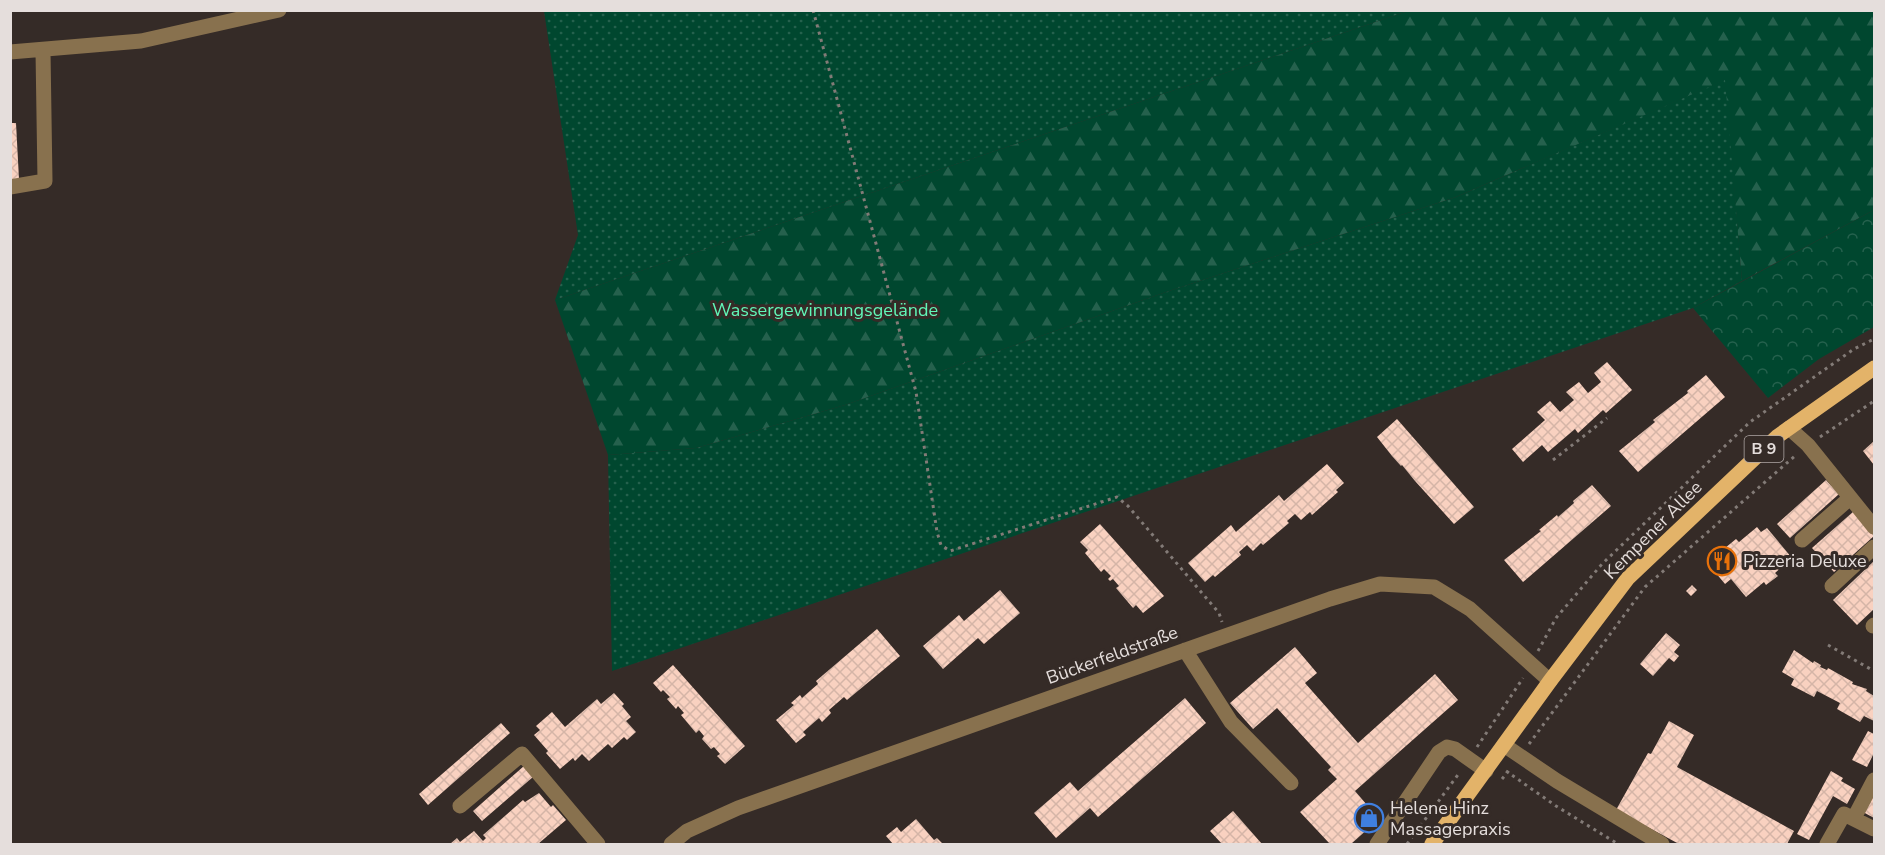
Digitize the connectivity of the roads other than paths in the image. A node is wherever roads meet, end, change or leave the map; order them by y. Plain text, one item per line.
1 (279, 10) edge
2 (43, 51) junction
3 (10, 52) edge
4 (10, 187) edge
5 (1875, 368) edge
6 (1790, 428) junction
7 (1850, 498) junction
8 (1875, 527) edge
9 (1802, 540) dead end
10 (1875, 547) edge
11 (1832, 586) dead end
12 (1185, 650) junction
13 (1550, 681) junction
14 (1504, 745) junction
15 (1489, 766) junction
16 (1875, 780) edge
17 (1291, 783) dead end
18 (460, 806) dead end
19 (1854, 818) junction
20 (1875, 829) edge
21 (597, 844) edge
22 (671, 844) edge
23 (1377, 844) edge
24 (1432, 844) edge
25 (1662, 844) edge
26 (1827, 844) edge

1 - 2 street
2 - 3 street
2 - 4 street
5 - 6 main road, Kempener Allee / B 9
6 - 7 street
6 - 13 main road, Kempener Allee / B 9
7 - 8 street
7 - 9 street
10 - 11 street
12 - 13 street, Bückerfeldstraße
12 - 17 street
12 - 22 street, Bückerfeldstraße
13 - 14 main road, Kempener Allee / B 9
14 - 15 main road, Kempener Allee / B 9
14 - 25 street
15 - 23 street
15 - 24 main road, Kempener Allee / B 9
16 - 19 street
18 - 21 street
19 - 20 street
19 - 26 street

